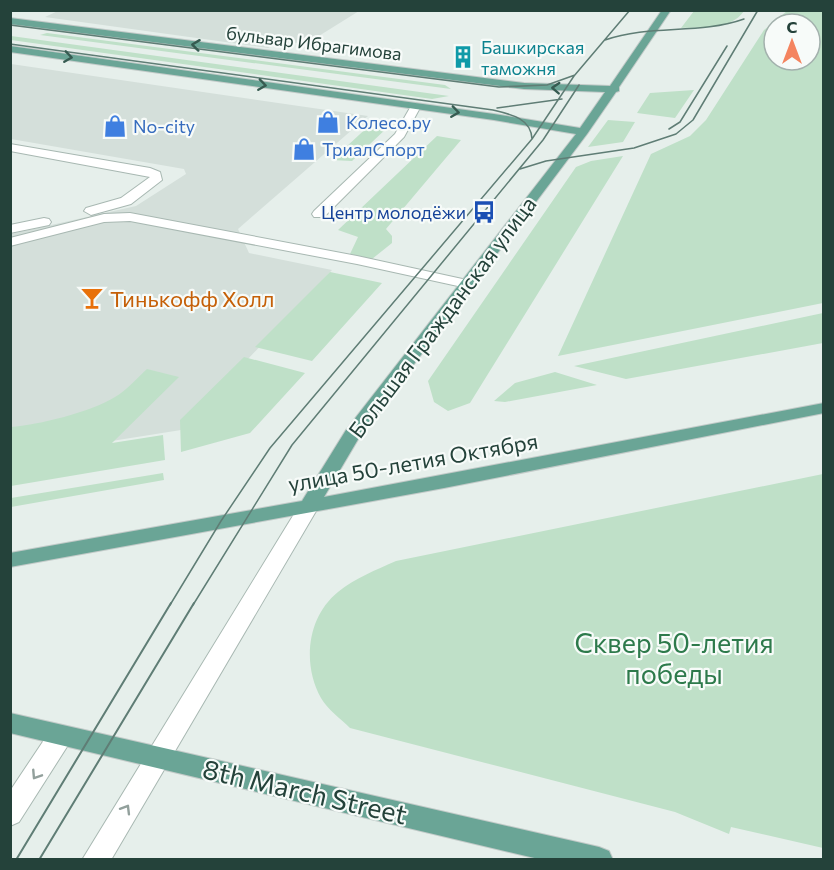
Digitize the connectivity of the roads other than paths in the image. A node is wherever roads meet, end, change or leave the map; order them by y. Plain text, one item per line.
1 (667, 10) edge
2 (10, 21) edge
3 (10, 49) edge
4 (615, 89) junction
5 (416, 106) junction
6 (583, 132) junction
7 (10, 147) edge
8 (319, 214) dead end
9 (10, 229) edge
10 (10, 242) edge
11 (467, 284) junction
12 (824, 408) edge
13 (309, 506) junction
14 (10, 560) edge
15 (10, 723) edge
16 (61, 735) junction
17 (158, 757) junction
18 (10, 814) edge
19 (96, 860) edge
20 (598, 860) edge

1 - 4 main road, Большая Гражданская улица
4 -> 2 main road, бульвар Ибрагимова
3 -> 5 main road
4 - 6 main road, Большая Гражданская улица
5 -> 6 main road
5 - 8 street
6 - 11 main road, Большая Гражданская улица
7 - 9 street
10 - 11 street
11 - 13 main road, Большая Гражданская улица
12 - 13 main road, улица 50-летия Октября
13 - 14 main road, улица 50-летия Октября
13 - 17 street, Большая Гражданская улица
15 - 16 main road, 8th March Street
16 - 17 main road, 8th March Street
16 -> 18 street
19 -> 17 street, Большая Гражданская улица
17 - 20 main road, 8th March Street

